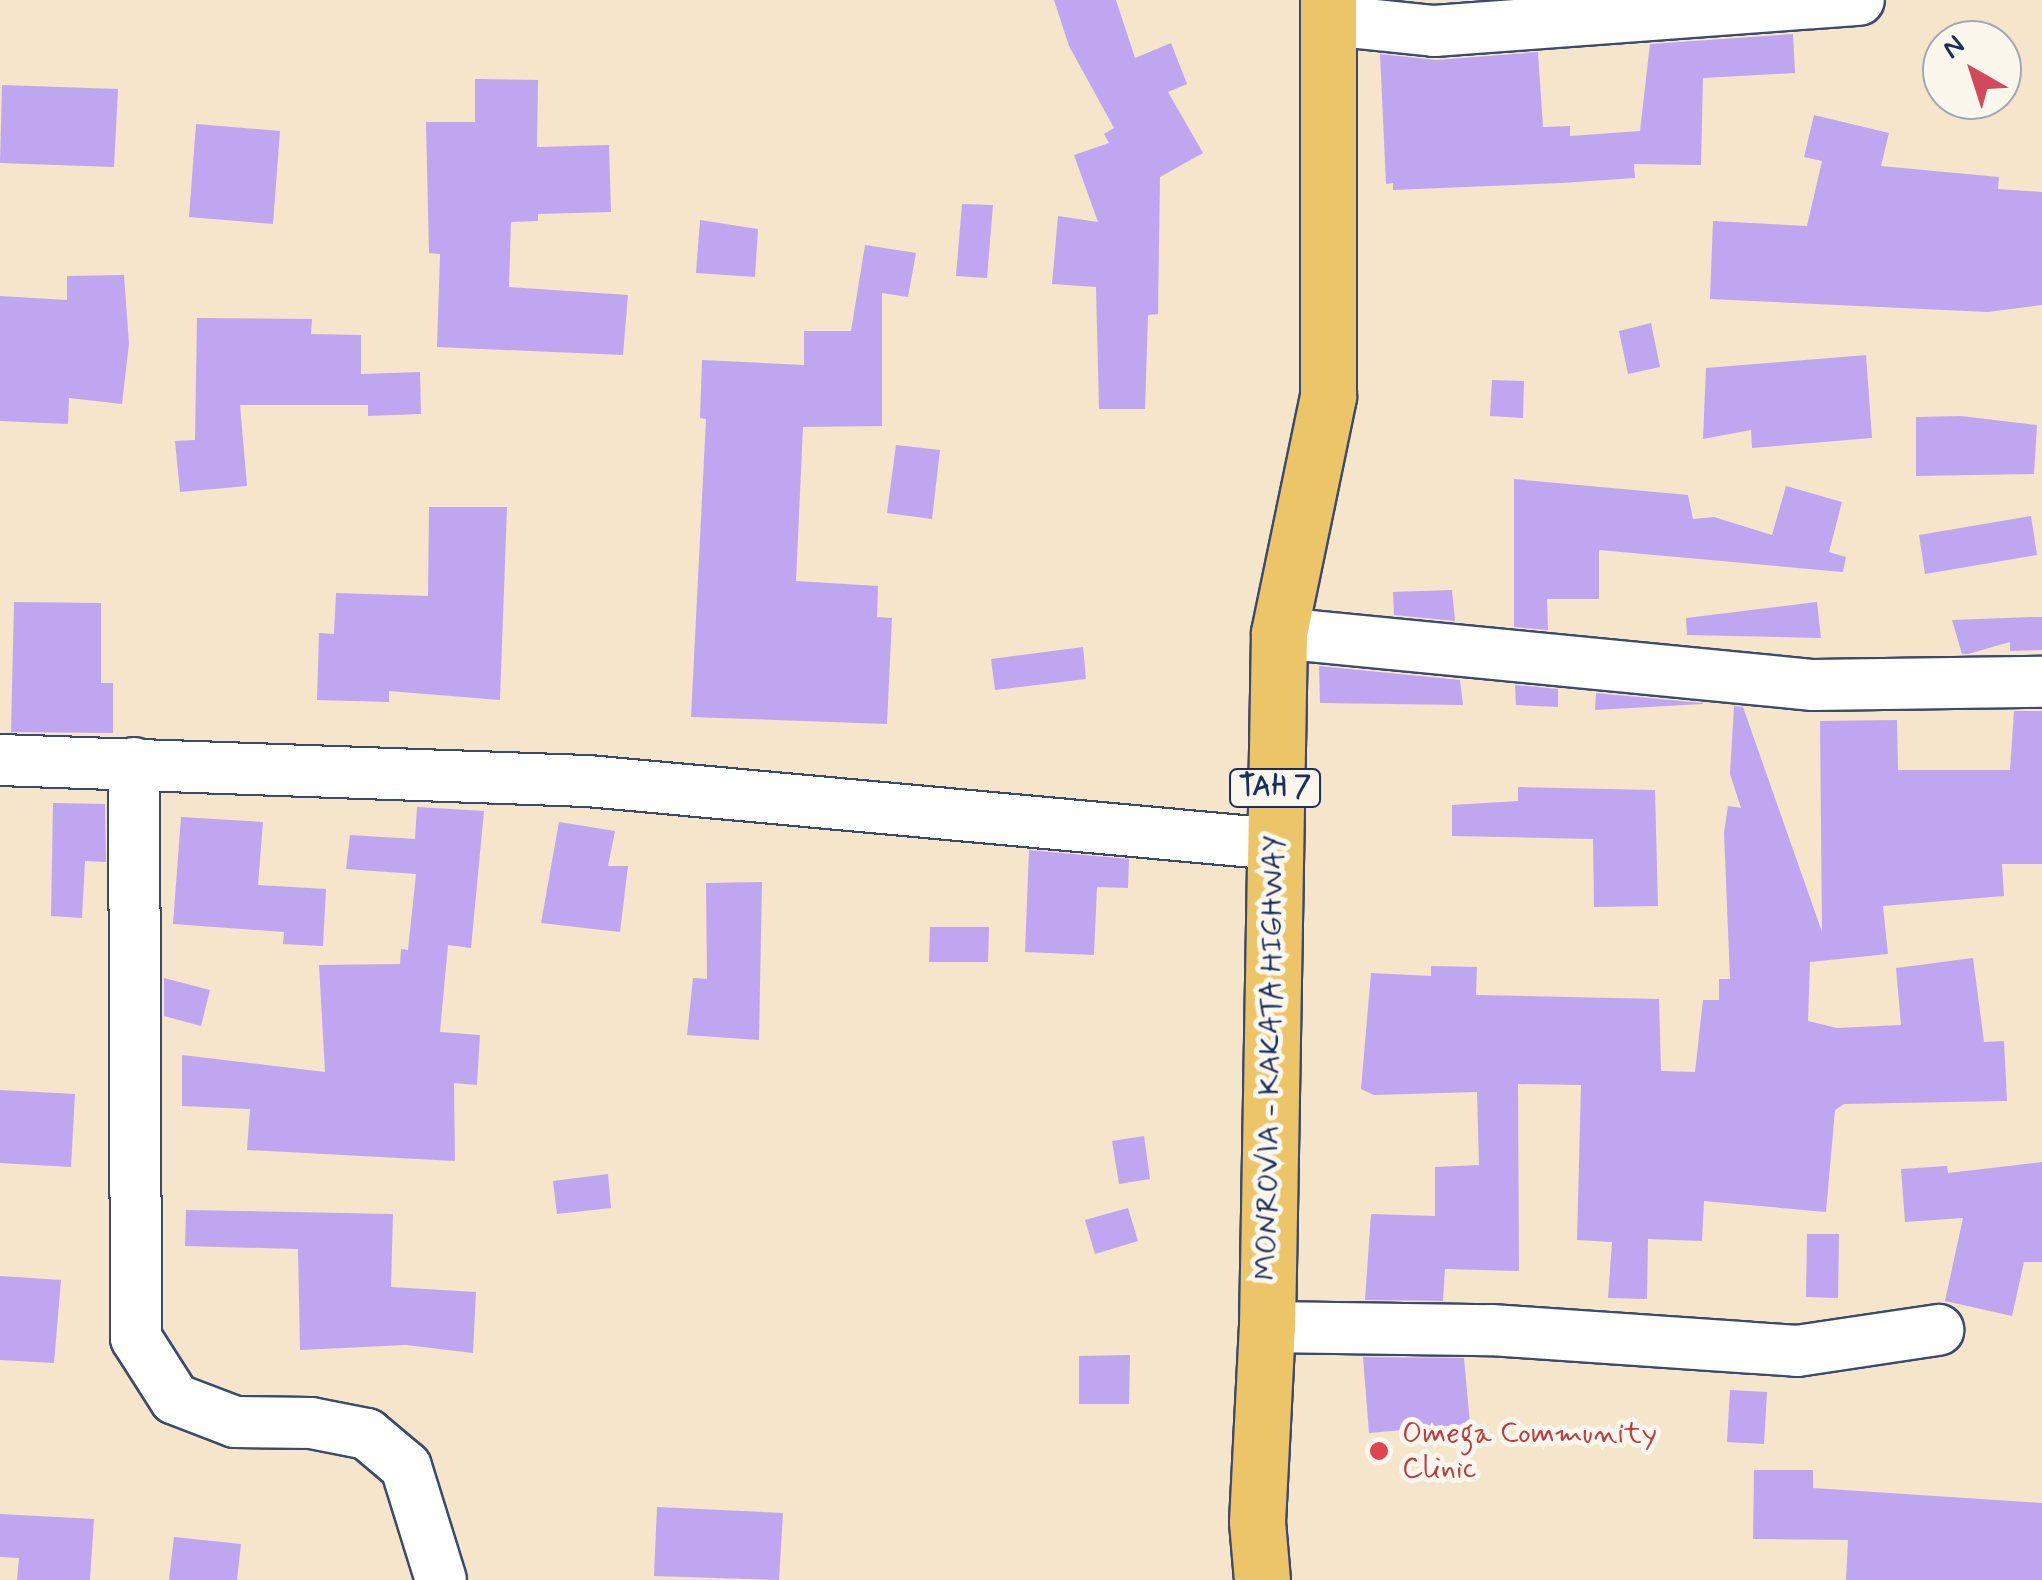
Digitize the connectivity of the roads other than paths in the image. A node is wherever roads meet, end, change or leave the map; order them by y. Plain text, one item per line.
1 (1860, 0) edge
2 (1328, 10) edge
3 (1279, 633) junction
4 (2042, 682) edge
5 (0, 760) edge
6 (134, 763) junction
7 (1275, 844) junction
8 (1267, 1327) junction
9 (1938, 1330) dead end
10 (441, 1580) edge
11 (1262, 1580) edge

1 - 2 street
2 - 3 highway, MONROVIA - KAKATA HIGHWAY / TAH 7
3 - 4 street
3 - 7 highway, MONROVIA - KAKATA HIGHWAY / TAH 7
5 - 6 street
6 - 7 street
6 - 10 street
7 - 8 highway, MONROVIA - KAKATA HIGHWAY / TAH 7
8 - 9 street
8 - 11 highway, MONROVIA - KAKATA HIGHWAY / TAH 7

